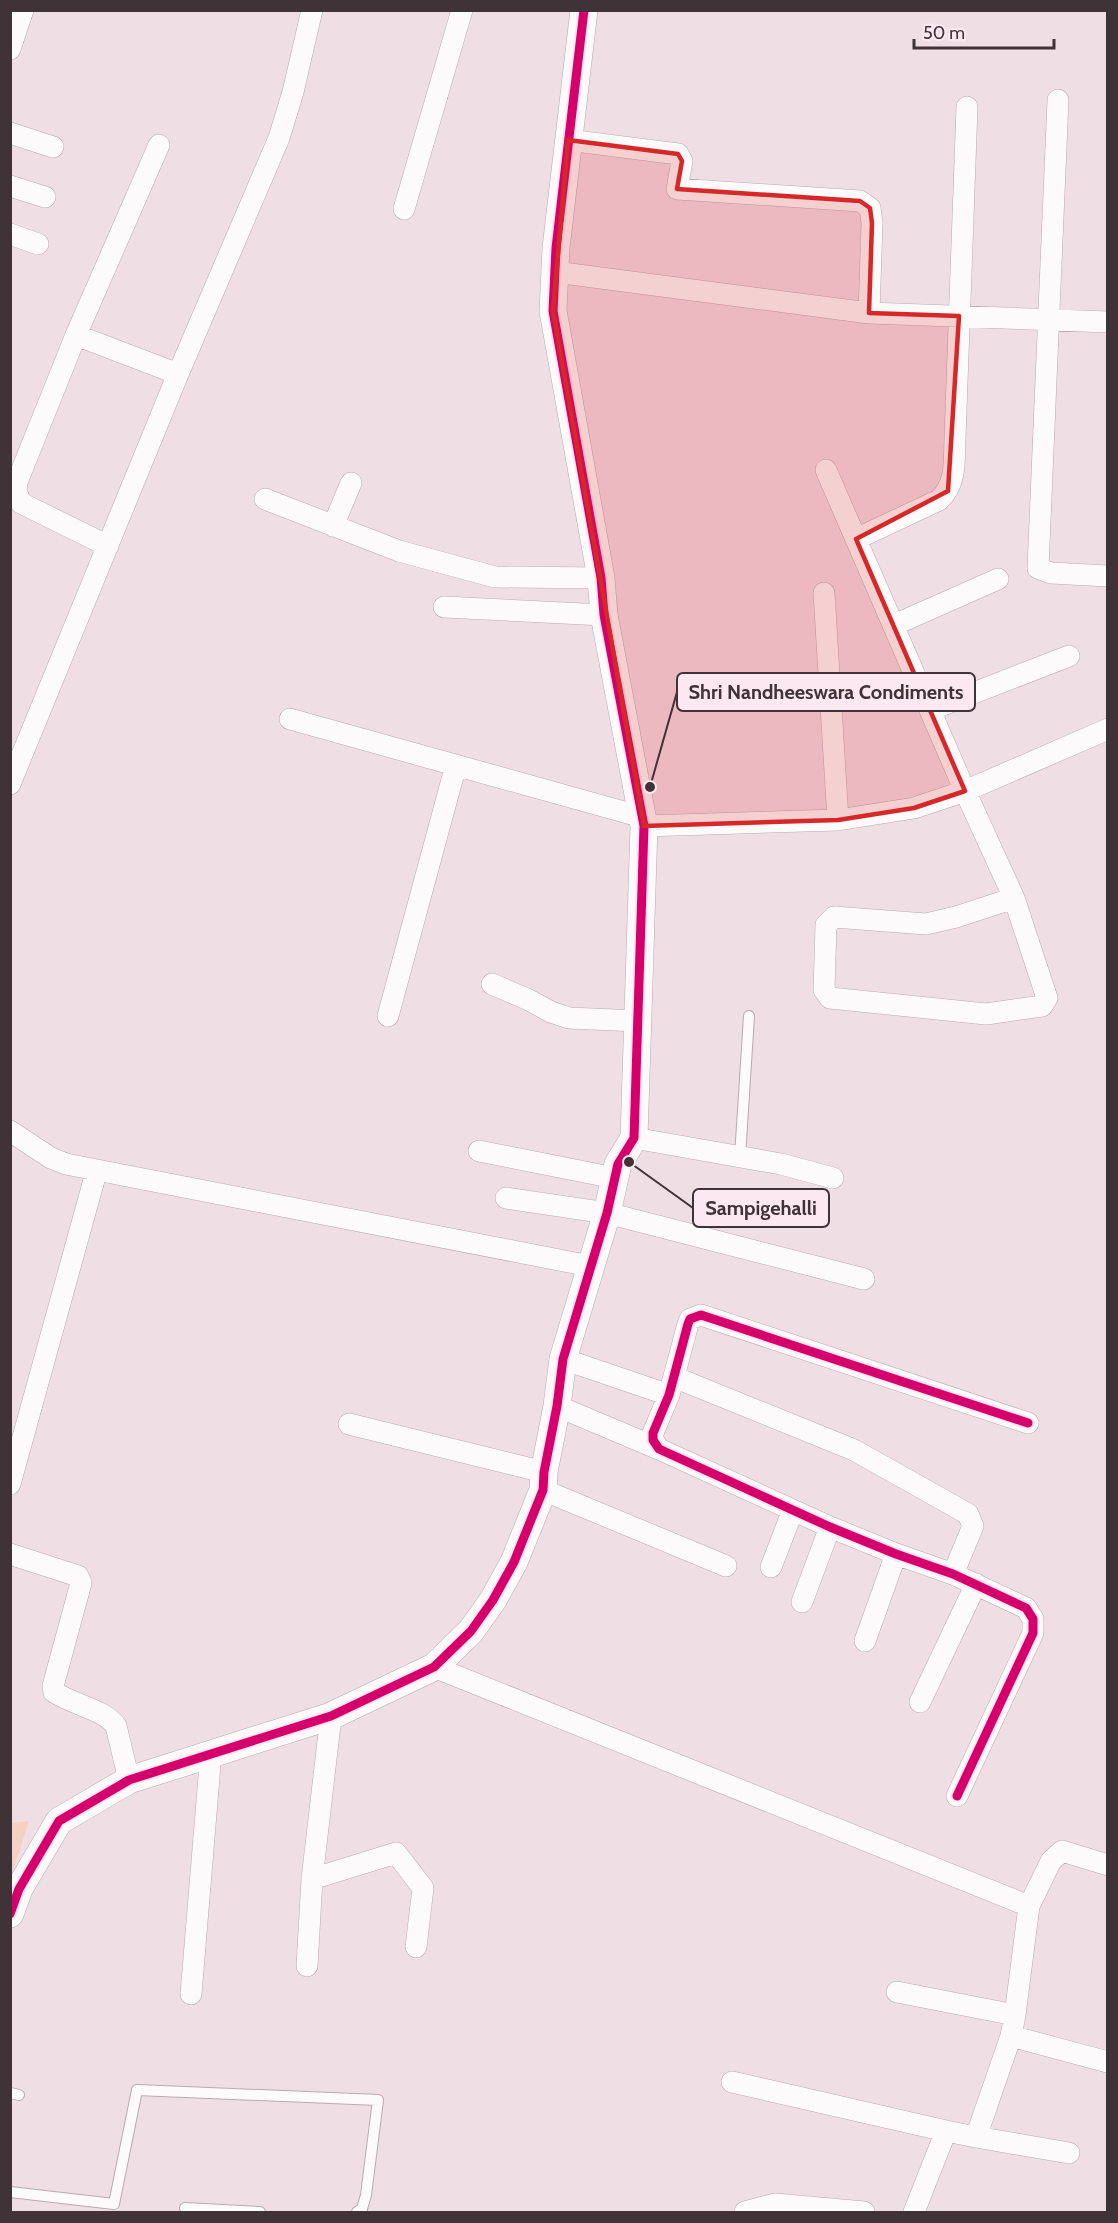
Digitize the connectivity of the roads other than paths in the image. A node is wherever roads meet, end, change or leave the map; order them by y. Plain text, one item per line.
1 (23, 10) edge
2 (312, 10) edge
3 (462, 10) edge
4 (584, 10) edge
5 (10, 49) edge
6 (1058, 100) dead end
7 (967, 107) dead end
8 (10, 133) edge
9 (568, 140) junction
10 (159, 145) dead end
11 (53, 147) dead end
12 (10, 186) edge
13 (45, 197) dead end
14 (404, 209) dead end
15 (10, 234) edge
16 (38, 244) dead end
17 (555, 272) junction
18 (869, 313) junction
19 (959, 316) junction
20 (1049, 319) junction
21 (1107, 321) edge
22 (76, 335) junction
23 (178, 374) junction
24 (826, 470) dead end
25 (351, 483) dead end
26 (265, 499) dead end
27 (333, 526) junction
28 (856, 539) junction
29 (108, 546) junction
30 (1107, 576) edge
31 (601, 578) junction
32 (998, 579) dead end
33 (824, 593) dead end
34 (444, 607) dead end
35 (604, 615) junction
36 (894, 626) junction
37 (1069, 656) dead end
38 (930, 710) junction
39 (290, 719) dead end
40 (1107, 729) edge
41 (456, 765) junction
42 (10, 784) edge
43 (965, 792) junction
44 (837, 820) junction
45 (643, 822) junction
46 (1014, 898) junction
47 (492, 984) dead end
48 (388, 1016) dead end
49 (749, 1016) dead end
50 (638, 1021) junction
51 (10, 1131) edge
52 (634, 1138) junction
53 (479, 1151) dead end
54 (740, 1157) junction
55 (615, 1178) junction
56 (833, 1178) dead end
57 (94, 1180) dead end
58 (506, 1198) dead end
59 (607, 1213) junction
60 (590, 1266) junction
61 (864, 1279) dead end
62 (563, 1359) junction
63 (671, 1386) junction
64 (557, 1406) junction
65 (1028, 1423) dead end
66 (349, 1424) dead end
67 (659, 1449) junction
68 (544, 1481) junction
69 (10, 1484) edge
70 (793, 1510) junction
71 (830, 1527) junction
72 (10, 1554) edge
73 (896, 1554) junction
74 (726, 1566) dead end
75 (771, 1567) dead end
76 (953, 1574) junction
77 (976, 1584) junction
78 (802, 1602) dead end
79 (865, 1641) dead end
80 (434, 1667) junction
81 (920, 1702) dead end
82 (331, 1716) junction
83 (211, 1753) junction
84 (129, 1780) junction
85 (957, 1796) dead end
86 (1107, 1865) edge
87 (312, 1879) junction
88 (1029, 1906) junction
89 (10, 1914) edge
90 (417, 1947) dead end
91 (307, 1966) dead end
92 (897, 1992) dead end
93 (192, 1994) dead end
94 (1015, 2015) junction
95 (1011, 2036) junction
96 (1107, 2062) edge
97 (732, 2082) dead end
98 (946, 2131) junction
99 (976, 2137) junction
100 (1069, 2153) dead end
101 (10, 2192) edge
102 (185, 2208) dead end
103 (260, 2212) edge
104 (357, 2212) edge
105 (745, 2212) edge
106 (864, 2212) edge
107 (914, 2212) edge

1 - 5 street
2 - 23 street
3 - 14 street
4 - 9 street
6 - 20 street
7 - 19 street
8 - 11 street
9 - 17 street
9 - 18 street
10 - 22 street
12 - 13 street
15 - 16 street
17 - 18 street
17 - 31 street
18 - 19 street
19 - 20 street
19 - 28 street
20 - 21 street
20 - 30 street
22 - 23 street
22 - 29 street
23 - 29 street
24 - 28 street
25 - 27 street
26 - 27 street
27 - 31 street
28 - 36 street
29 - 42 street
31 - 35 street
32 - 36 street
33 - 44 street
34 - 35 street
35 - 45 street
36 - 38 street
37 - 38 street
38 - 43 street
39 - 41 street
40 - 43 street
41 - 45 street
41 - 48 street
43 - 44 street
43 - 46 street
44 - 45 street
45 - 50 street
46 - 46 street
47 - 50 street
49 - 54 lane
50 - 52 street
51 - 60 street
52 - 54 street
52 - 55 street
53 - 55 street
54 - 56 street
55 - 59 street
57 - 69 street
58 - 59 street
59 - 60 street
59 - 61 street
60 - 62 street
62 - 63 street
62 - 64 street
63 - 65 street
63 - 67 street
63 - 76 street
64 - 67 street
64 - 68 street
66 - 68 street
67 - 70 street
68 - 74 street
68 - 80 street
70 - 71 street
70 - 75 street
71 - 73 street
71 - 78 street
72 - 84 street
73 - 76 street
73 - 79 street
76 - 77 street
77 - 81 street
77 - 85 street
80 - 82 street
80 - 88 street
82 - 83 street
82 - 87 street
83 - 84 street
83 - 93 street
84 - 89 street
86 - 88 street
87 - 90 street
87 - 91 street
88 - 94 street
92 - 94 street
94 - 95 street
95 - 96 street
95 - 99 street
97 - 98 street
98 - 99 street
98 - 107 street
99 - 100 street
101 - 104 lane
102 - 103 lane
105 - 106 street

